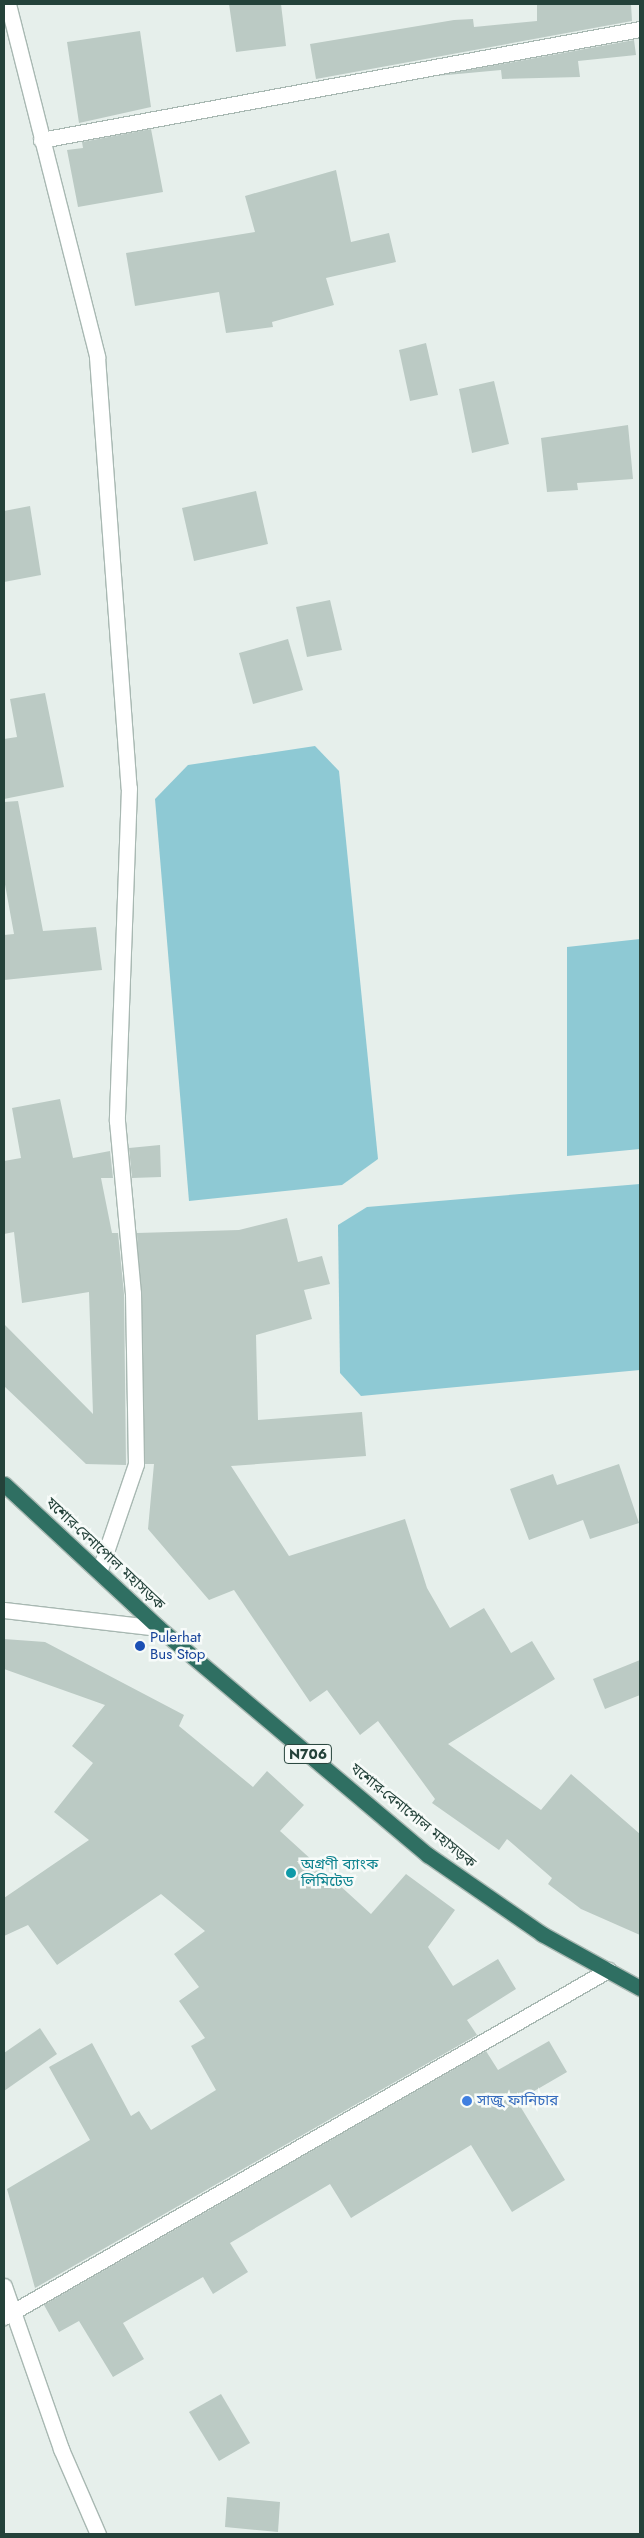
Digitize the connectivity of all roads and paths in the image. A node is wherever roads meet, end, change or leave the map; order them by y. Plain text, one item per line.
1 (8, 4) edge
2 (640, 29) edge
3 (41, 140) junction
4 (4, 1484) edge
5 (99, 1572) junction
6 (4, 1610) edge
7 (158, 1628) junction
8 (608, 1970) junction
9 (640, 1988) edge
10 (4, 2286) edge
11 (8, 2316) edge
12 (98, 2534) edge

1 - 3 street
2 - 3 street
3 - 5 street
4 - 5 highway, যশোর-বেনাপোল মহাসড়ক / N706
5 - 7 highway, যশোর-বেনাপোল মহাসড়ক / N706
6 - 7 street
7 - 8 highway, যশোর-বেনাপোল মহাসড়ক / N706
8 - 9 highway, যশোর-বেনাপোল মহাসড়ক / N706
8 - 11 street
10 - 11 street
11 - 12 street

